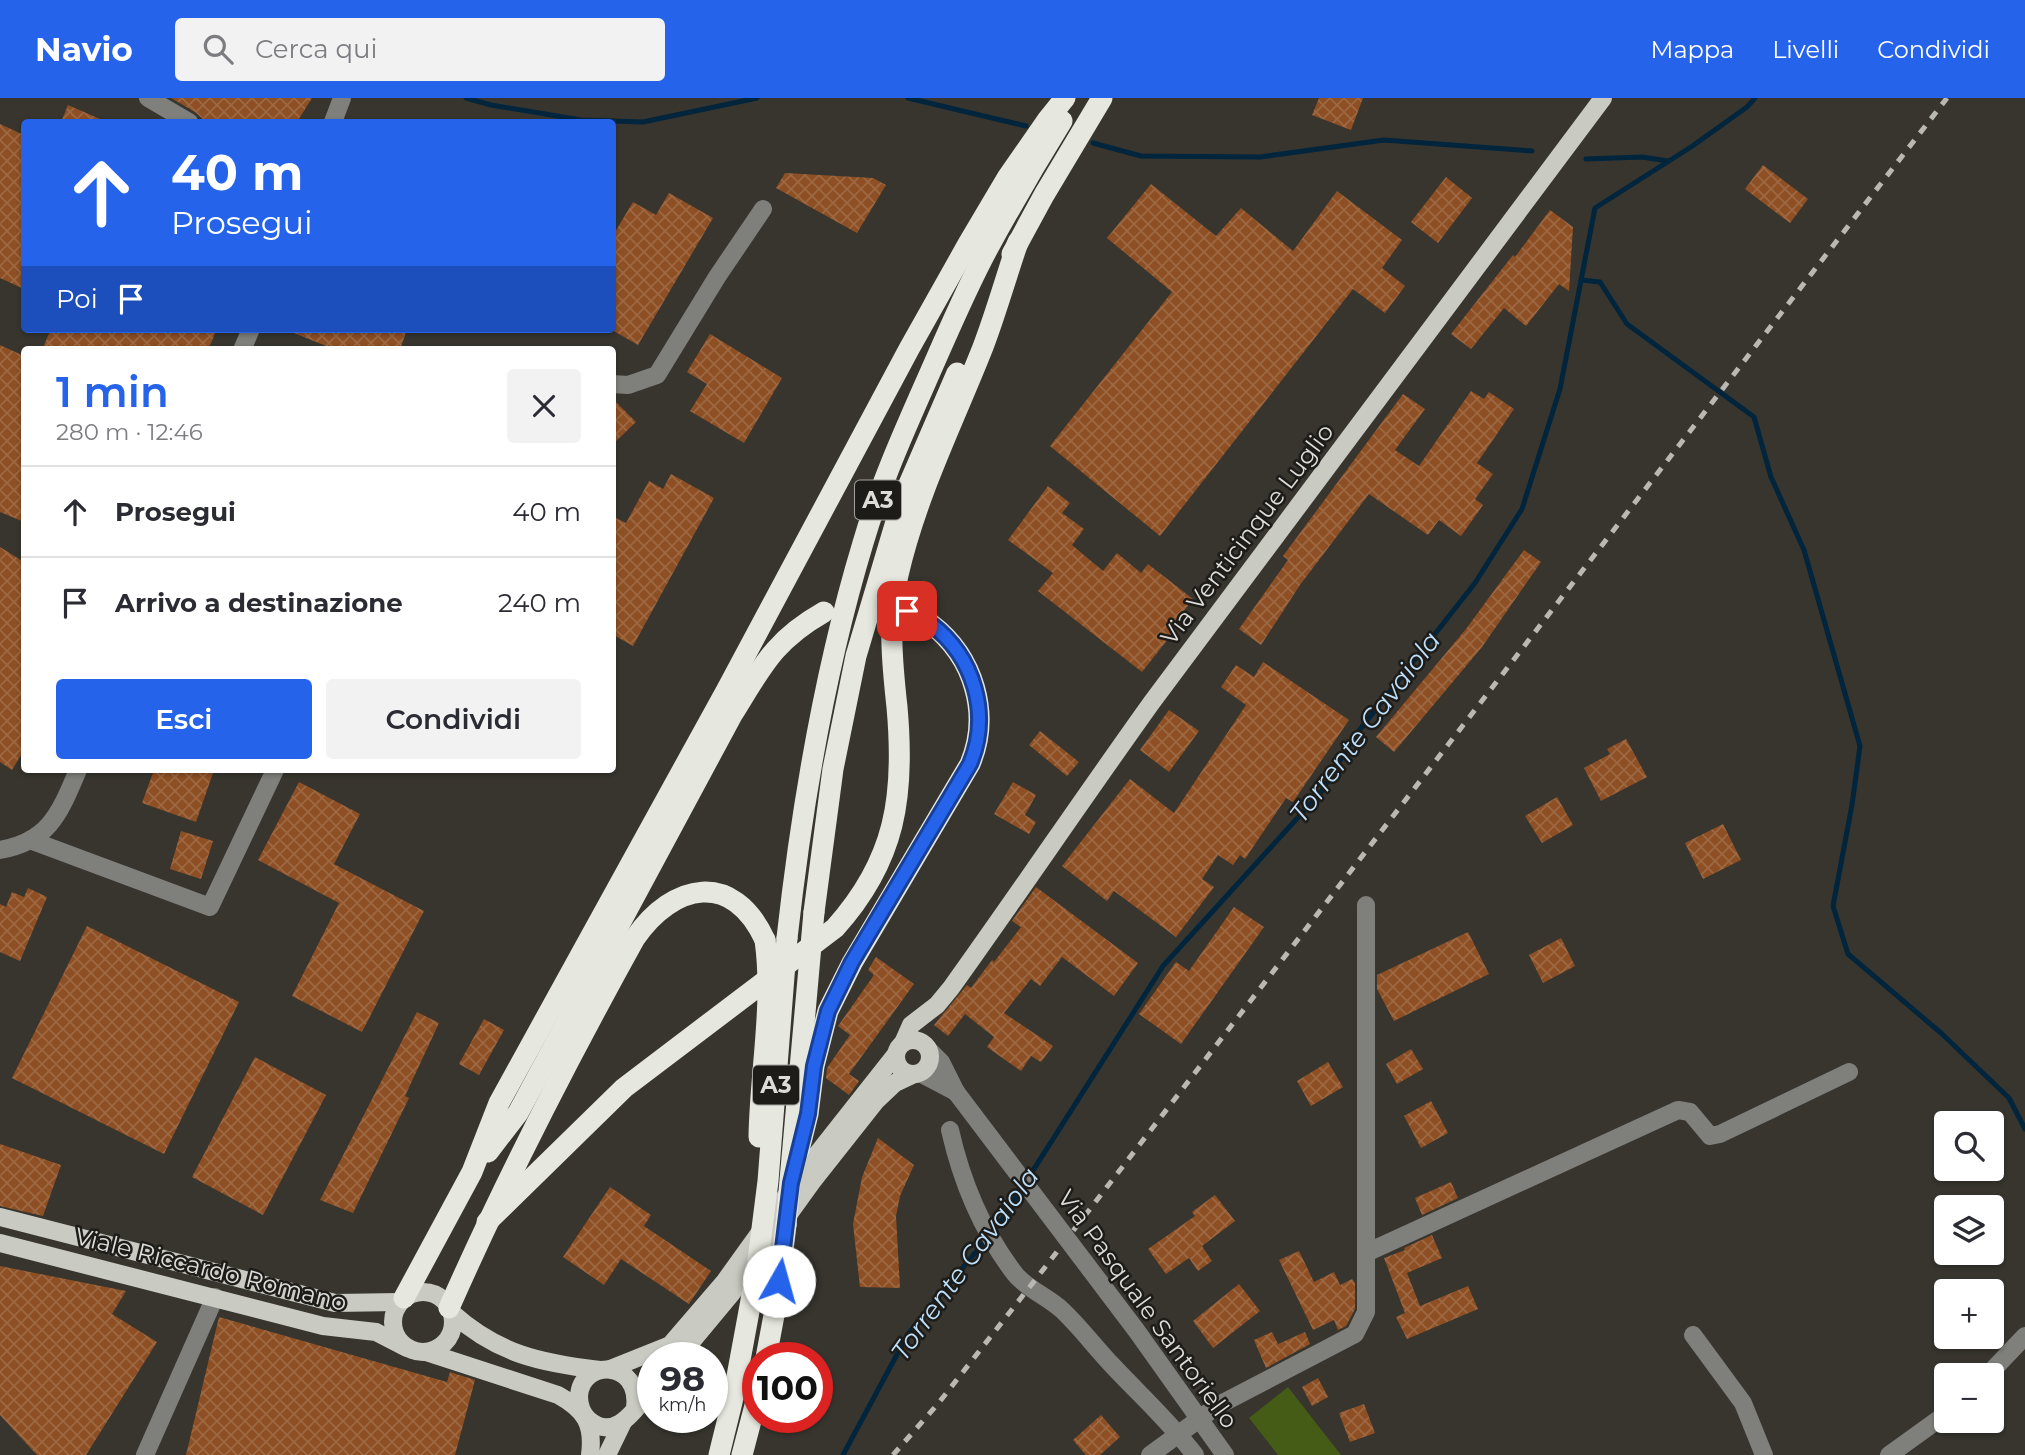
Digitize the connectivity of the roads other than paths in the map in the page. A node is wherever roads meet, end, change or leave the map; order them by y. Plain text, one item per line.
1 (148, 98) edge
2 (342, 98) edge
3 (1065, 98) edge
4 (1075, 98) edge
5 (1102, 98) edge
6 (1603, 98) edge
7 (184, 119) edge
8 (334, 119) edge
9 (763, 209) dead end
10 (1018, 242) junction
11 (616, 384) edge
12 (907, 611) dead end
13 (824, 612) dead end
14 (77, 773) edge
15 (274, 773) edge
16 (30, 840) junction
17 (0, 850) edge
18 (1366, 905) dead end
19 (937, 1005) junction
20 (899, 1048) junction
21 (927, 1048) junction
22 (1849, 1072) dead end
23 (917, 1074) junction
24 (956, 1092) junction
25 (950, 1130) dead end
26 (472, 1172) junction
27 (791, 1183) junction
28 (0, 1217) edge
29 (487, 1222) junction
30 (762, 1234) junction
31 (0, 1242) edge
32 (1366, 1254) junction
33 (215, 1297) junction
34 (401, 1300) junction
35 (451, 1310) junction
36 (1693, 1335) dead end
37 (2025, 1336) edge
38 (691, 1342) edge
39 (769, 1342) edge
40 (407, 1349) junction
41 (426, 1353) junction
42 (1999, 1363) edge
43 (605, 1369) junction
44 (635, 1408) joint
45 (581, 1410) junction
46 (1934, 1422) edge
47 (622, 1424) junction
48 (748, 1433) edge
49 (1178, 1433) junction
50 (145, 1455) edge
51 (590, 1455) edge
52 (607, 1455) edge
53 (719, 1455) edge
54 (742, 1455) edge
55 (1150, 1455) edge
56 (1195, 1455) edge
57 (1225, 1455) edge
58 (1764, 1455) edge
59 (1889, 1455) edge

1 - 7 street
2 - 8 street
3 - 26 highway
4 - 30 highway, A3, bridge
5 - 10 highway, A3
6 - 19 main road, Via Venticinque Luglio
9 - 11 street
10 - 27 highway, A3, bridge
10 - 29 highway
12 - 27 highway, A3, bridge
13 - 26 highway
14 - 16 street
15 - 16 street
16 - 17 street
18 - 32 street
19 - 20 main road, Via Venticinque Luglio
19 - 21 main road, Via Venticinque Luglio
20 - 21 main road
20 - 23 main road
20 - 43 main road, Via Venticinque Luglio
21 - 23 main road, Via Venticinque Luglio
21 - 24 street, Via Pasquale Santoriello
22 - 32 street
23 - 24 street, Via Pasquale Santoriello
23 - 38 main road
24 - 57 street, Via Pasquale Santoriello, bridge
25 - 49 street
26 - 34 highway
27 - 39 highway, A3, bridge
28 - 34 main road, Viale Riccardo Romano
29 - 30 highway, bridge
29 - 35 highway
30 - 53 highway, A3, bridge
31 - 33 main road, Viale Riccardo Romano
32 - 49 street
33 - 40 main road, Viale Riccardo Romano
33 - 50 street
34 - 35 main road, Viale Riccardo Romano
34 - 40 main road
35 - 41 main road
35 - 43 main road, Viale Riccardo Romano
36 - 58 street
37 - 42 street
40 - 41 main road, Viale Riccardo Romano
41 - 45 main road, Viale Riccardo Romano
43 - 44 main road
43 - 45 main road, Via Venticinque Luglio
44 - 47 main road
45 - 47 main road
45 - 51 main road, Via Venticinque Luglio
46 - 59 street
47 - 52 main road
48 - 54 highway
49 - 55 street
49 - 56 street

